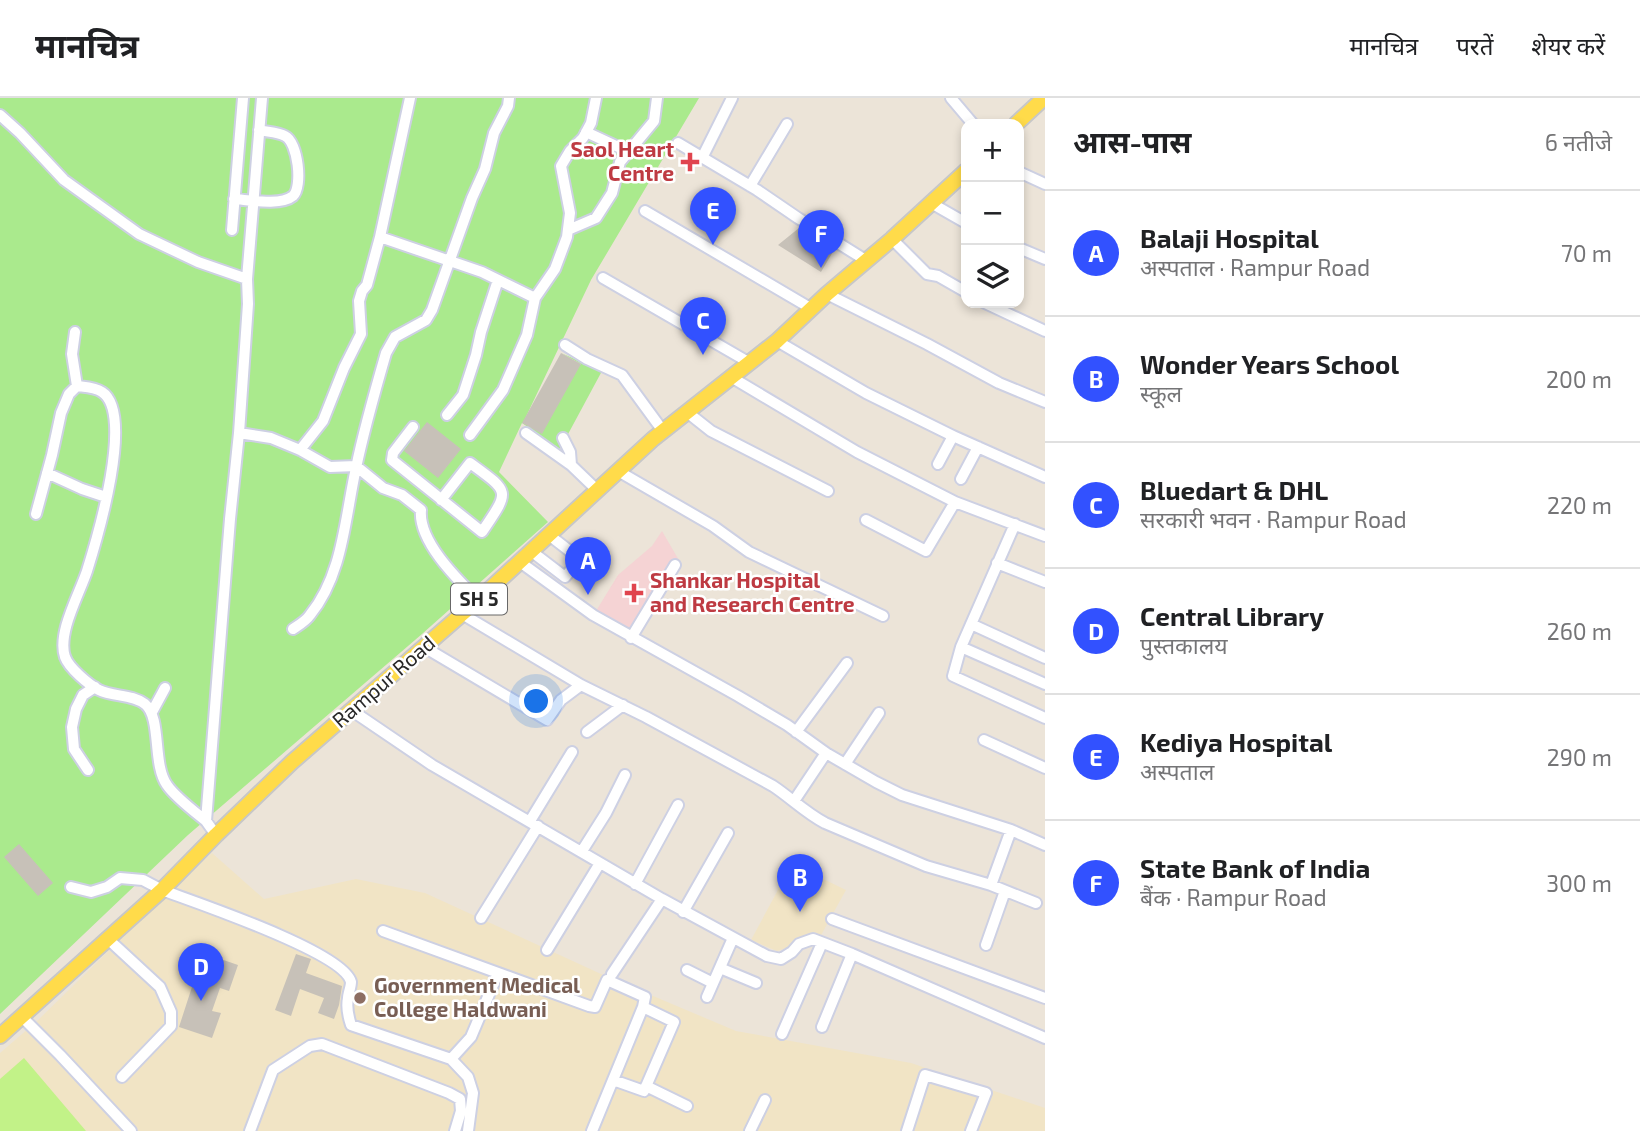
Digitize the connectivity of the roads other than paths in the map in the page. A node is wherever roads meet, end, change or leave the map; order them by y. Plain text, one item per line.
1 (243, 98) edge
2 (262, 98) edge
3 (410, 98) edge
4 (509, 98) edge
5 (596, 98) edge
6 (657, 98) edge
7 (732, 98) edge
8 (951, 98) edge
9 (1043, 103) edge
10 (261, 113) junction
11 (242, 114) junction
12 (0, 116) edge
13 (969, 119) edge
14 (1022, 119) edge
15 (787, 124) dead end
16 (259, 130) junction
17 (586, 132) junction
18 (678, 143) dead end
19 (629, 152) junction
20 (702, 158) junction
21 (1024, 174) edge
22 (961, 176) edge
23 (1045, 184) edge
24 (750, 186) junction
25 (234, 199) junction
26 (254, 201) junction
27 (931, 204) junction
28 (645, 211) dead end
29 (961, 220) edge
30 (232, 230) dead end
31 (568, 230) junction
32 (380, 237) junction
33 (892, 239) junction
34 (1024, 250) edge
35 (1045, 259) edge
36 (450, 261) junction
37 (867, 261) junction
38 (603, 278) dead end
39 (247, 279) junction
40 (498, 280) junction
41 (961, 289) edge
42 (827, 294) junction
43 (534, 298) junction
44 (996, 308) edge
45 (812, 309) junction
46 (1045, 331) edge
47 (75, 332) dead end
48 (777, 341) junction
49 (565, 345) dead end
50 (750, 362) junction
51 (731, 377) junction
52 (77, 386) junction
53 (1045, 402) edge
54 (687, 412) junction
55 (447, 415) dead end
56 (412, 427) dead end
57 (663, 431) junction
58 (239, 433) junction
59 (526, 433) dead end
60 (470, 435) dead end
61 (953, 436) junction
62 (563, 438) dead end
63 (978, 447) junction
64 (300, 450) junction
65 (937, 464) dead end
66 (570, 465) junction
67 (356, 466) junction
68 (618, 471) junction
69 (47, 473) junction
70 (1045, 477) edge
71 (961, 478) dead end
72 (597, 490) junction
73 (828, 491) dead end
74 (106, 497) junction
75 (437, 497) junction
76 (955, 502) junction
77 (421, 510) junction
78 (36, 513) dead end
79 (866, 520) dead end
80 (1015, 524) junction
81 (549, 535) junction
82 (1045, 536) edge
83 (531, 551) junction
84 (520, 562) junction
85 (997, 563) junction
86 (674, 565) dead end
87 (1045, 582) edge
88 (478, 600) junction
89 (462, 614) junction
90 (883, 616) dead end
91 (971, 624) junction
92 (293, 629) dead end
93 (631, 638) junction
94 (424, 647) junction
95 (961, 648) junction
96 (1045, 658) edge
97 (847, 663) dead end
98 (1045, 684) edge
99 (581, 685) junction
100 (95, 687) junction
101 (164, 688) dead end
102 (623, 705) junction
103 (351, 710) junction
104 (152, 712) junction
105 (879, 713) dead end
106 (1045, 718) edge
107 (587, 732) dead end
108 (796, 732) junction
109 (984, 740) dead end
110 (572, 752) dead end
111 (826, 753) junction
112 (845, 764) junction
113 (1045, 768) edge
114 (88, 770) dead end
115 (625, 775) dead end
116 (794, 801) junction
117 (678, 804) dead end
118 (206, 821) junction
119 (534, 823) junction
120 (1011, 830) junction
121 (728, 833) dead end
122 (216, 835) junction
123 (1045, 845) edge
124 (582, 851) junction
125 (600, 863) junction
126 (635, 884) junction
127 (991, 885) junction
128 (71, 887) dead end
129 (162, 890) junction
130 (1005, 891) junction
131 (662, 900) junction
132 (1036, 903) dead end
133 (683, 912) junction
134 (481, 918) dead end
135 (832, 919) dead end
136 (383, 931) dead end
137 (108, 939) junction
138 (733, 939) junction
139 (822, 943) junction
140 (986, 944) dead end
141 (547, 950) dead end
142 (852, 954) junction
143 (720, 968) junction
144 (687, 970) dead end
145 (498, 973) junction
146 (612, 974) dead end
147 (713, 983) junction
148 (756, 983) dead end
149 (707, 997) dead end
150 (1045, 998) edge
151 (643, 1007) junction
152 (22, 1017) junction
153 (822, 1027) dead end
154 (782, 1034) dead end
155 (0, 1036) edge
156 (1045, 1038) edge
157 (451, 1059) junction
158 (122, 1077) dead end
159 (613, 1080) junction
160 (646, 1086) junction
161 (765, 1100) dead end
162 (687, 1106) dead end
163 (131, 1131) edge
164 (250, 1131) edge
165 (456, 1131) edge
166 (468, 1131) edge
167 (592, 1131) edge
168 (750, 1131) edge
169 (907, 1131) edge
170 (971, 1131) edge

1 - 11 street
2 - 10 street
3 - 32 street
4 - 36 street
5 - 17 street
6 - 19 street
7 - 20 street
8 - 13 street
9 - 14 main road
10 - 11 street
10 - 16 street
11 - 25 street
12 - 39 street
15 - 24 street
16 - 26 street
16 - 26 street
17 - 19 street
17 - 31 street
18 - 20 street
19 - 31 street
20 - 24 street
21 - 23 street
22 - 27 main road, Rampur Road / SH 5
24 - 37 street
25 - 26 street
25 - 30 street
26 - 39 street
27 - 29 street
27 - 33 main road, Rampur Road / SH 5
28 - 45 street
31 - 43 street
32 - 36 street
32 - 64 street
33 - 37 main road, Rampur Road / SH 5
33 - 41 street
34 - 35 street
36 - 40 street
36 - 67 street
37 - 42 main road, Rampur Road / SH 5
38 - 50 street
39 - 58 street
40 - 43 street
40 - 55 street
42 - 45 main road, Rampur Road / SH 5
42 - 53 street
43 - 60 street
44 - 46 street
45 - 48 main road, Rampur Road / SH 5
47 - 52 street
48 - 50 main road, Rampur Road / SH 5
48 - 61 street
49 - 57 street
50 - 51 main road, Rampur Road / SH 5
51 - 54 main road, Rampur Road / SH 5
51 - 76 street
52 - 69 street
52 - 74 street
54 - 57 main road, Rampur Road / SH 5
54 - 73 street
56 - 75 street
57 - 68 main road, Rampur Road / SH 5
58 - 64 street
58 - 118 street
59 - 66 street
61 - 63 street
61 - 65 street
62 - 66 street
63 - 70 street
63 - 71 street
64 - 67 street
66 - 72 street
67 - 77 street
67 - 92 street
68 - 72 main road, Rampur Road / SH 5
68 - 90 street
69 - 74 street
69 - 78 street
72 - 81 main road, Rampur Road / SH 5
74 - 100 street
75 - 75 street
75 - 77 street
76 - 79 street
76 - 80 street
77 - 88 street
80 - 82 street
80 - 85 street
81 - 83 main road, Rampur Road / SH 5
81 - 83 street
83 - 84 main road, Rampur Road / SH 5
84 - 88 main road, Rampur Road / SH 5
84 - 93 street
85 - 87 street
85 - 91 street
86 - 93 street
88 - 89 main road, Rampur Road / SH 5
89 - 94 main road, Rampur Road / SH 5
89 - 99 street
91 - 95 street
91 - 96 street
93 - 108 street
94 - 99 street
94 - 103 main road, Rampur Road / SH 5
95 - 98 street
95 - 106 street
97 - 108 street
99 - 102 street
100 - 104 street
100 - 114 street
101 - 104 street
102 - 107 street
102 - 116 street
103 - 119 street
103 - 122 main road, Rampur Road / SH 5
104 - 118 street
105 - 112 street
108 - 111 street
109 - 113 street
110 - 119 street
111 - 112 street
111 - 116 street
112 - 120 street
115 - 124 street
116 - 127 street
117 - 126 street
118 - 122 street
119 - 124 street
119 - 134 street
120 - 123 street
120 - 127 street
121 - 133 street
122 - 129 main road, Rampur Road / SH 5
124 - 125 street
125 - 126 street
125 - 141 street
126 - 131 street
127 - 130 street
128 - 129 street
129 - 137 main road, Rampur Road / SH 5
129 - 157 street
130 - 132 street
130 - 140 street
131 - 133 street
131 - 146 street
133 - 138 street
135 - 150 street
136 - 145 street
137 - 152 main road, Rampur Road / SH 5
137 - 158 street
138 - 139 street
138 - 143 street
139 - 142 street
139 - 154 street
142 - 153 street
142 - 156 street
143 - 147 street
143 - 148 street
144 - 147 street
145 - 151 street
145 - 157 street
147 - 149 street
151 - 159 street
151 - 160 street
152 - 155 main road, Rampur Road / SH 5
152 - 163 street
157 - 166 street
159 - 160 street
159 - 167 street
160 - 162 street
161 - 168 street
164 - 165 street
169 - 170 street

